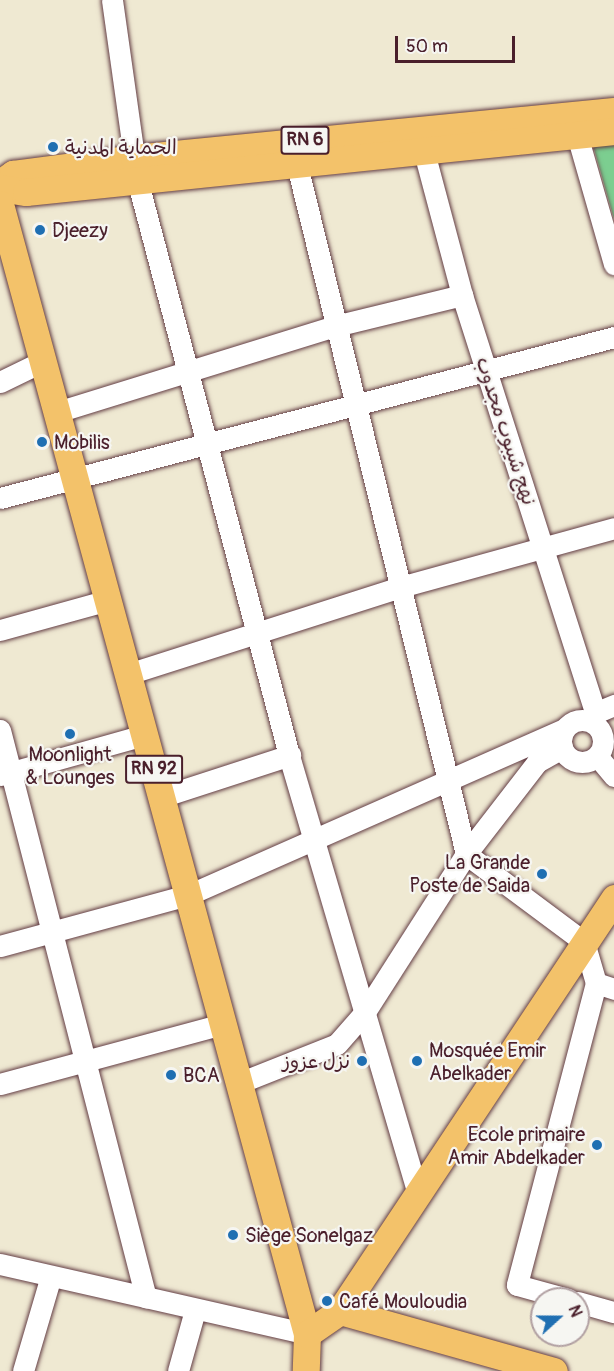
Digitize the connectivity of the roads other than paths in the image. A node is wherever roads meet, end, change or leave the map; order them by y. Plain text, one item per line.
1 (112, 0) edge
2 (614, 111) edge
3 (574, 124) junction
4 (614, 131) edge
5 (420, 138) junction
6 (293, 151) junction
7 (135, 168) junction
8 (0, 183) edge
9 (0, 188) edge
10 (0, 204) edge
11 (614, 264) edge
12 (462, 295) junction
13 (335, 326) junction
14 (614, 337) edge
15 (43, 361) junction
16 (189, 371) junction
17 (488, 374) junction
18 (0, 382) edge
19 (354, 404) junction
20 (57, 412) junction
21 (208, 443) junction
22 (75, 477) junction
23 (0, 498) edge
24 (614, 528) edge
25 (544, 547) junction
26 (400, 587) junction
27 (108, 600) junction
28 (0, 630) edge
29 (258, 634) junction
30 (128, 674) junction
31 (614, 705) edge
32 (592, 719) junction
33 (0, 730) edge
34 (144, 735) junction
35 (563, 738) junction
36 (525, 745) junction
37 (290, 755) junction
38 (598, 757) junction
39 (537, 762) junction
40 (6, 773) edge
41 (614, 776) edge
42 (450, 778) junction
43 (161, 797) junction
44 (314, 838) junction
45 (466, 854) junction
46 (188, 895) junction
47 (614, 898) edge
48 (56, 932) junction
49 (584, 942) junction
50 (0, 946) edge
51 (605, 986) edge
52 (365, 1012) junction
53 (223, 1024) junction
54 (88, 1059) junction
55 (239, 1083) junction
56 (0, 1084) edge
57 (418, 1193) junction
58 (0, 1264) edge
59 (51, 1276) junction
60 (530, 1289) edge
61 (146, 1298) junction
62 (590, 1305) edge
63 (195, 1310) junction
64 (340, 1311) junction
65 (614, 1312) edge
66 (307, 1334) junction
67 (495, 1363) edge
68 (23, 1371) edge
69 (178, 1371) edge
70 (306, 1371) edge
71 (554, 1371) edge

1 - 7 street
2 - 3 main road, RN 6
3 - 4 main road, RN 6
3 - 5 main road, RN 6
3 - 11 street
5 - 6 main road, RN 6
5 - 12 street, نهج شيبوب مجدوب
6 - 7 main road, RN 6
6 - 13 street
7 - 8 main road, RN 6
7 - 9 main road, RN 6
7 - 16 street
10 - 15 main road, RN 92
12 - 13 street
12 - 17 street, نهج شيبوب مجدوب
13 - 16 street
13 - 19 street
14 - 17 street
15 - 18 street
15 - 20 main road, RN 92
16 - 20 street
16 - 21 street
17 - 19 street
17 - 25 street, نهج شيبوب مجدوب
19 - 21 street
19 - 26 street
20 - 22 main road, RN 92
21 - 22 street
21 - 29 street
22 - 23 street
22 - 27 main road, RN 92
24 - 25 street
25 - 26 street
25 - 32 street, نهج شيبوب مجدوب
26 - 29 street
26 - 42 street
27 - 28 street
27 - 30 main road, RN 92
29 - 30 street
29 - 37 street
30 - 34 main road, RN 92
31 - 32 street
32 - 35 street
32 - 38 street, نهج شيبوب مجدوب
33 - 40 street
34 - 40 street
34 - 43 main road, RN 92
35 - 36 street
35 - 38 street
35 - 39 street
36 - 39 street
36 - 42 street
37 - 43 street
37 - 44 street
38 - 41 street
39 - 45 street
40 - 48 street
42 - 44 street
42 - 45 street
43 - 46 main road, RN 92
44 - 46 street
44 - 52 street
45 - 49 street
45 - 52 street
46 - 48 street
46 - 53 main road, RN 92
47 - 49 main road
48 - 50 street
48 - 54 street
49 - 51 street
49 - 57 main road
51 - 60 street
52 - 55 street
52 - 57 street
53 - 54 street
53 - 55 main road, RN 92
54 - 56 street
54 - 61 street
55 - 66 main road, RN 92
57 - 64 main road
58 - 59 street
59 - 61 street
59 - 68 street
61 - 63 street
62 - 65 street
63 - 66 street
63 - 69 street
64 - 66 main road
64 - 67 main road
66 - 70 main road, RN 92
67 - 71 main road

